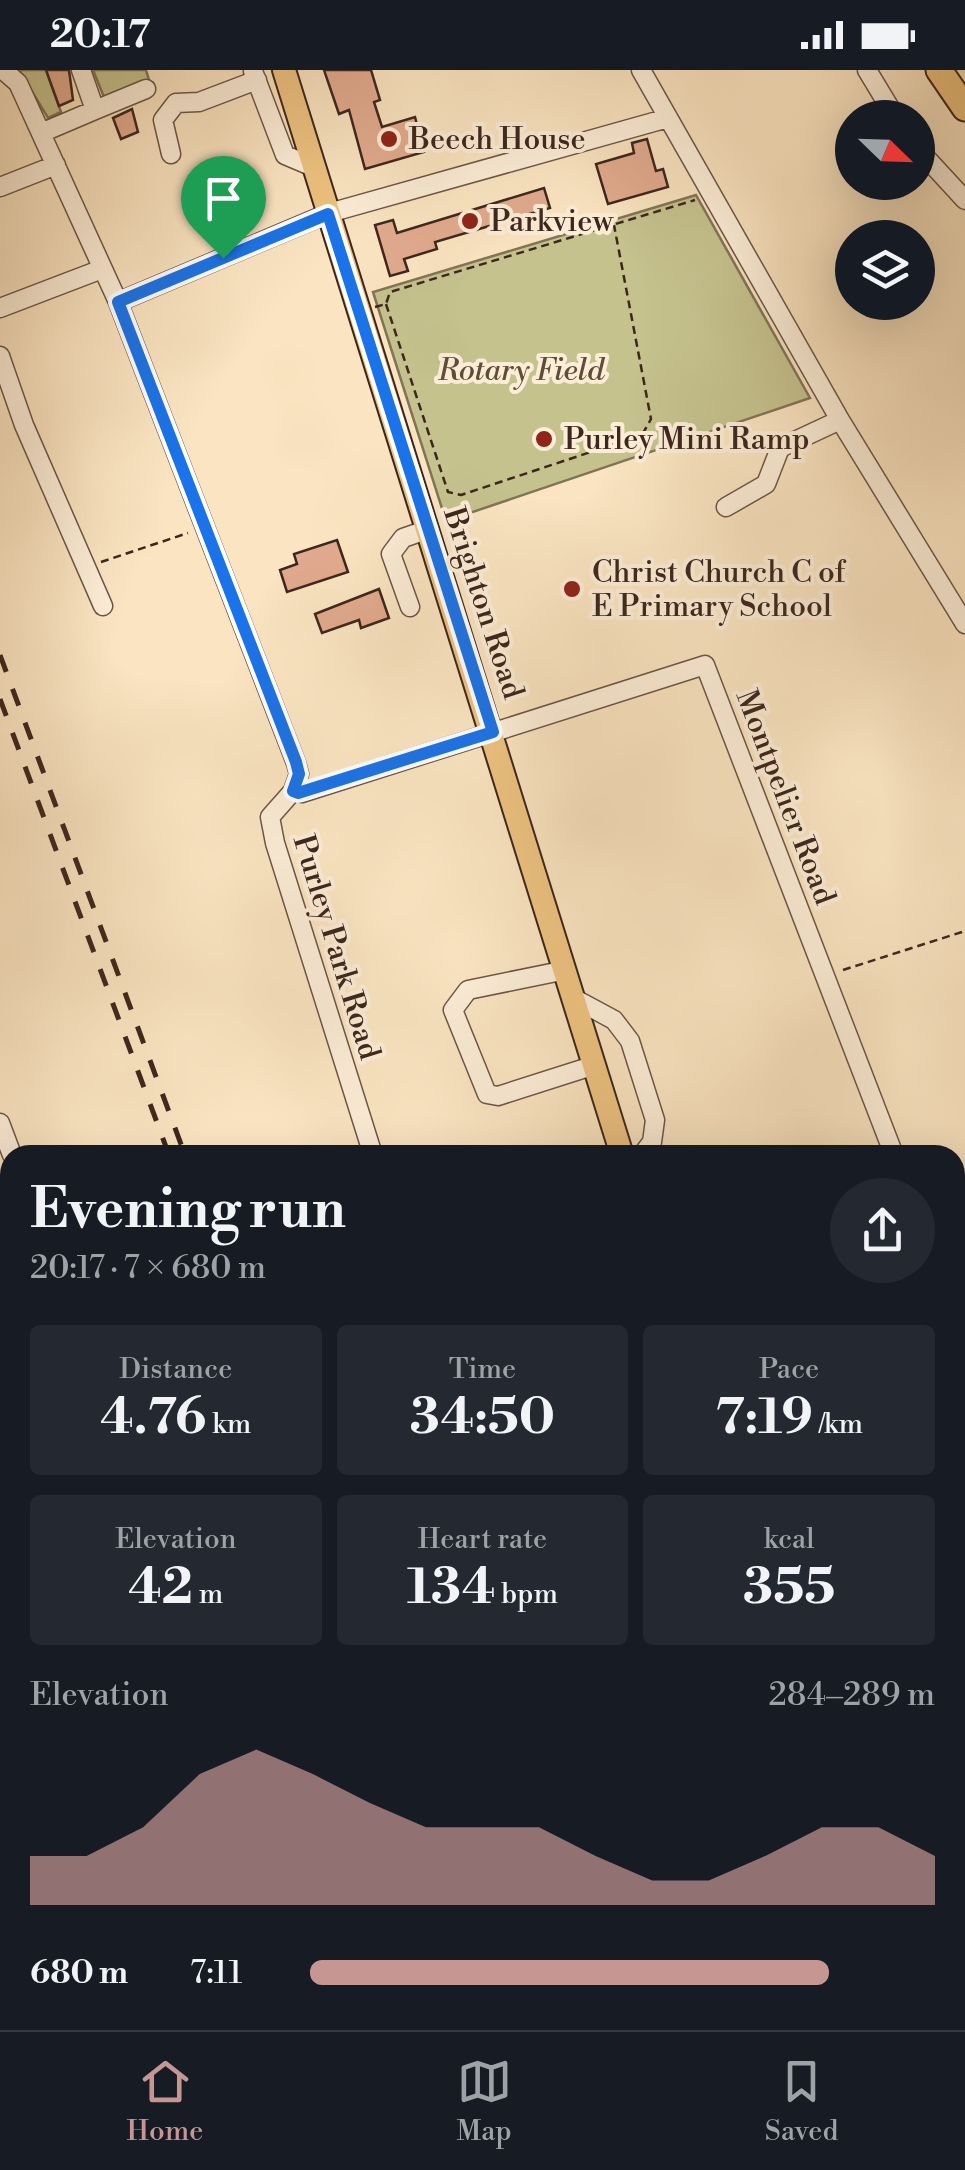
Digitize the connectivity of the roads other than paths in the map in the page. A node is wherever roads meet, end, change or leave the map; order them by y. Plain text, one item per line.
1 (3, 70) edge
2 (80, 70) edge
3 (284, 70) edge
4 (641, 70) edge
5 (867, 70) edge
6 (939, 70) edge
7 (255, 75) edge
8 (146, 89) dead end
9 (885, 100) edge
10 (965, 108) edge
11 (95, 110) junction
12 (668, 118) junction
13 (41, 133) junction
14 (171, 154) dead end
15 (56, 165) junction
16 (312, 166) junction
17 (935, 167) edge
18 (0, 188) edge
19 (965, 200) edge
20 (328, 214) junction
21 (102, 269) junction
22 (118, 302) junction
23 (0, 308) edge
24 (0, 356) edge
25 (840, 420) junction
26 (726, 507) dead end
27 (429, 529) junction
28 (103, 606) dead end
29 (410, 607) dead end
30 (965, 624) edge
31 (493, 732) junction
32 (293, 791) junction
33 (566, 970) junction
34 (575, 1000) junction
35 (595, 1064) junction
36 (369, 1145) edge
37 (619, 1145) edge
38 (650, 1145) edge
39 (890, 1145) edge

1 - 13 street
2 - 11 street
3 - 16 main road, Brighton Road
4 - 12 street
5 - 9 street
6 - 10 highway
7 - 14 street
7 - 16 street
8 - 11 street
11 - 13 street
12 - 20 street
12 - 25 street
13 - 15 street
15 - 18 street
15 - 21 street
16 - 20 main road, Brighton Road
17 - 19 street
20 - 22 street
20 - 27 main road, Brighton Road
21 - 22 street
21 - 23 street
22 - 32 street
24 - 28 street
25 - 26 street
25 - 30 street
27 - 29 street
27 - 31 main road, Brighton Road
31 - 32 street, Purley Park Road
31 - 33 main road, Brighton Road
31 - 39 street, Montpelier Road
32 - 36 street, Purley Park Road
33 - 34 main road, Brighton Road
33 - 35 street
34 - 35 main road, Brighton Road
34 - 38 street
35 - 37 main road, Brighton Road

